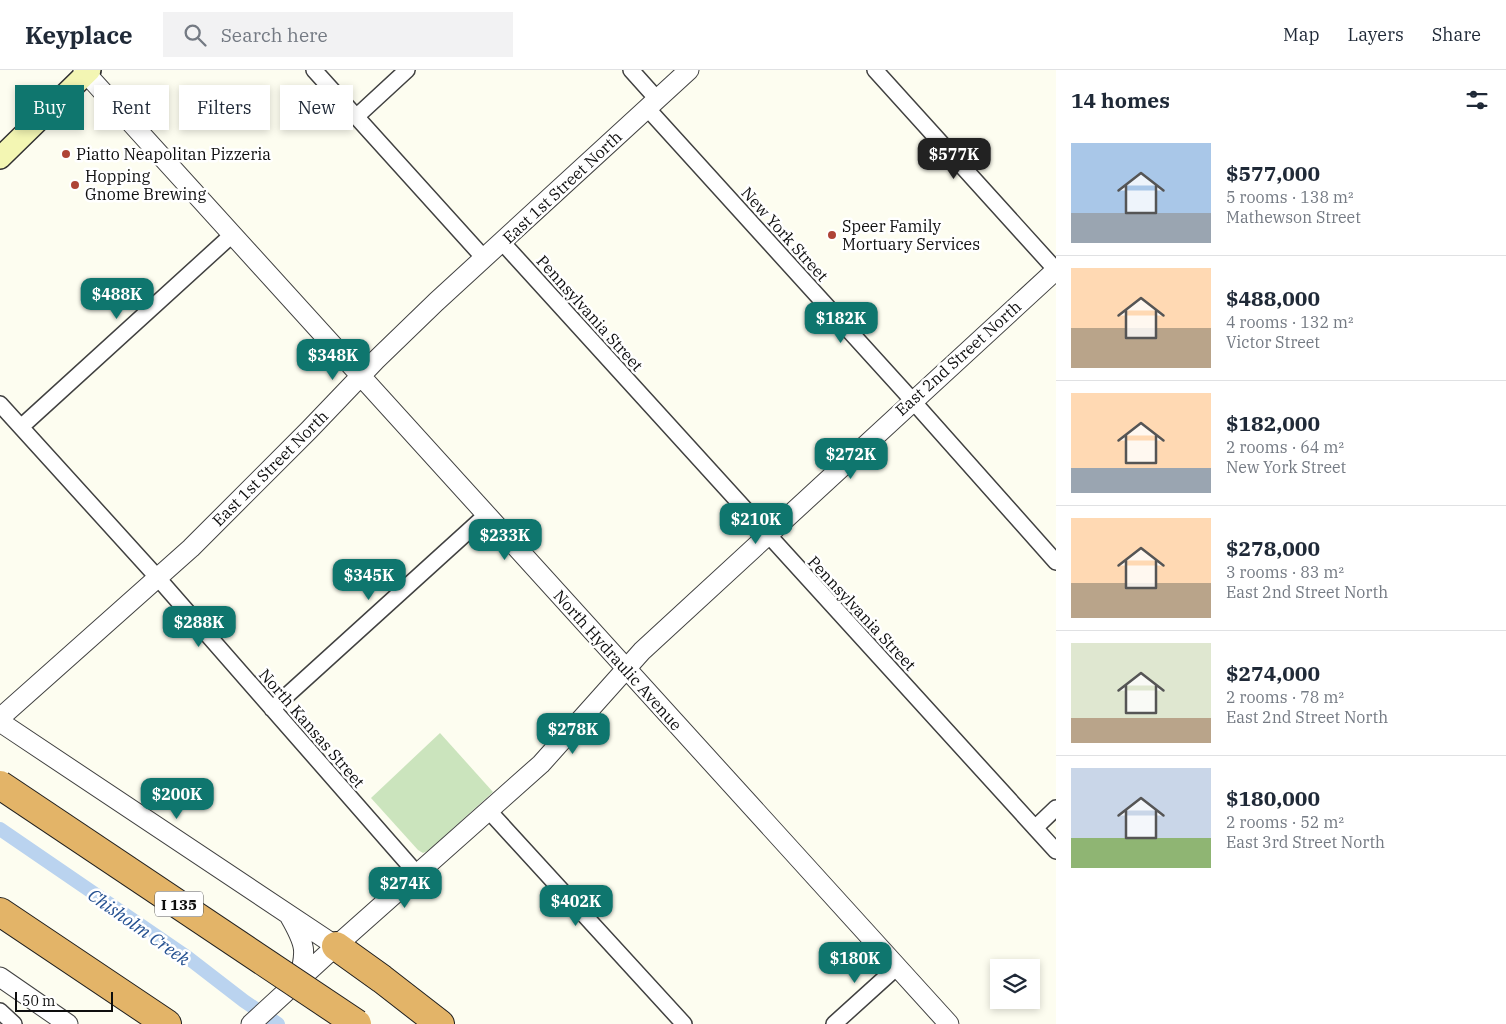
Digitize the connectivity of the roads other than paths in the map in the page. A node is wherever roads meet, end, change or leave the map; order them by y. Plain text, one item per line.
1 (314, 70) edge
2 (407, 70) edge
3 (631, 70) edge
4 (689, 70) edge
5 (875, 70) edge
6 (87, 71) edge
7 (652, 104) junction
8 (356, 116) junction
9 (0, 158) edge
10 (233, 234) junction
11 (502, 242) junction
12 (484, 258) junction
13 (1056, 270) edge
14 (360, 377) junction
15 (912, 400) junction
16 (0, 404) edge
17 (21, 427) junction
18 (486, 515) junction
19 (767, 534) junction
20 (1056, 562) edge
21 (157, 577) junction
22 (626, 670) junction
23 (272, 709) junction
24 (0, 720) edge
25 (0, 785) edge
26 (1056, 808) edge
27 (489, 811) junction
28 (1035, 828) junction
29 (1056, 851) edge
30 (418, 875) junction
31 (0, 912) edge
32 (289, 914) junction
33 (336, 946) junction
34 (897, 967) junction
35 (0, 977) edge
36 (298, 982) junction
37 (0, 1011) edge
38 (14, 1024) edge
39 (68, 1024) edge
40 (166, 1024) edge
41 (251, 1024) edge
42 (356, 1024) edge
43 (440, 1024) edge
44 (684, 1024) edge
45 (834, 1024) edge
46 (949, 1024) edge

1 - 8 street
2 - 8 street
3 - 7 street, New York Street
4 - 7 street, East 1st Street North
5 - 13 street
6 - 9 main road
6 - 10 street, North Hydraulic Avenue
7 - 11 street, East 1st Street North
7 - 15 street, New York Street
8 - 12 street
10 - 14 street, North Hydraulic Avenue
10 - 17 street
11 - 12 street, East 1st Street North
11 - 19 street, Pennsylvania Street
12 - 14 street, East 1st Street North
13 - 15 street, East 2nd Street North
14 - 18 street, North Hydraulic Avenue
14 - 21 street, East 1st Street North
15 - 19 street, East 2nd Street North
15 - 20 street, New York Street
16 - 17 street, North Kansas Street
17 - 21 street, North Kansas Street
18 - 22 street, North Hydraulic Avenue
18 - 23 street
19 - 22 street, East 2nd Street North
19 - 28 street, Pennsylvania Street
21 - 23 street, North Kansas Street
21 - 24 street, East 1st Street North
22 - 27 street, East 2nd Street North
22 - 34 street, North Hydraulic Avenue
23 - 30 street, North Kansas Street
24 - 32 street
25 - 42 highway, I 135, bridge
26 - 28 street
27 - 30 street, East 2nd Street North
27 - 44 street
28 - 29 street, Pennsylvania Street
30 - 33 street, East 2nd Street North
31 - 40 highway
32 - 33 street
32 - 36 street
33 - 36 street, East 2nd Street North
33 - 43 highway
34 - 45 street
34 - 46 street, North Hydraulic Avenue
35 - 39 street
36 - 41 street, East 2nd Street North
37 - 38 street

